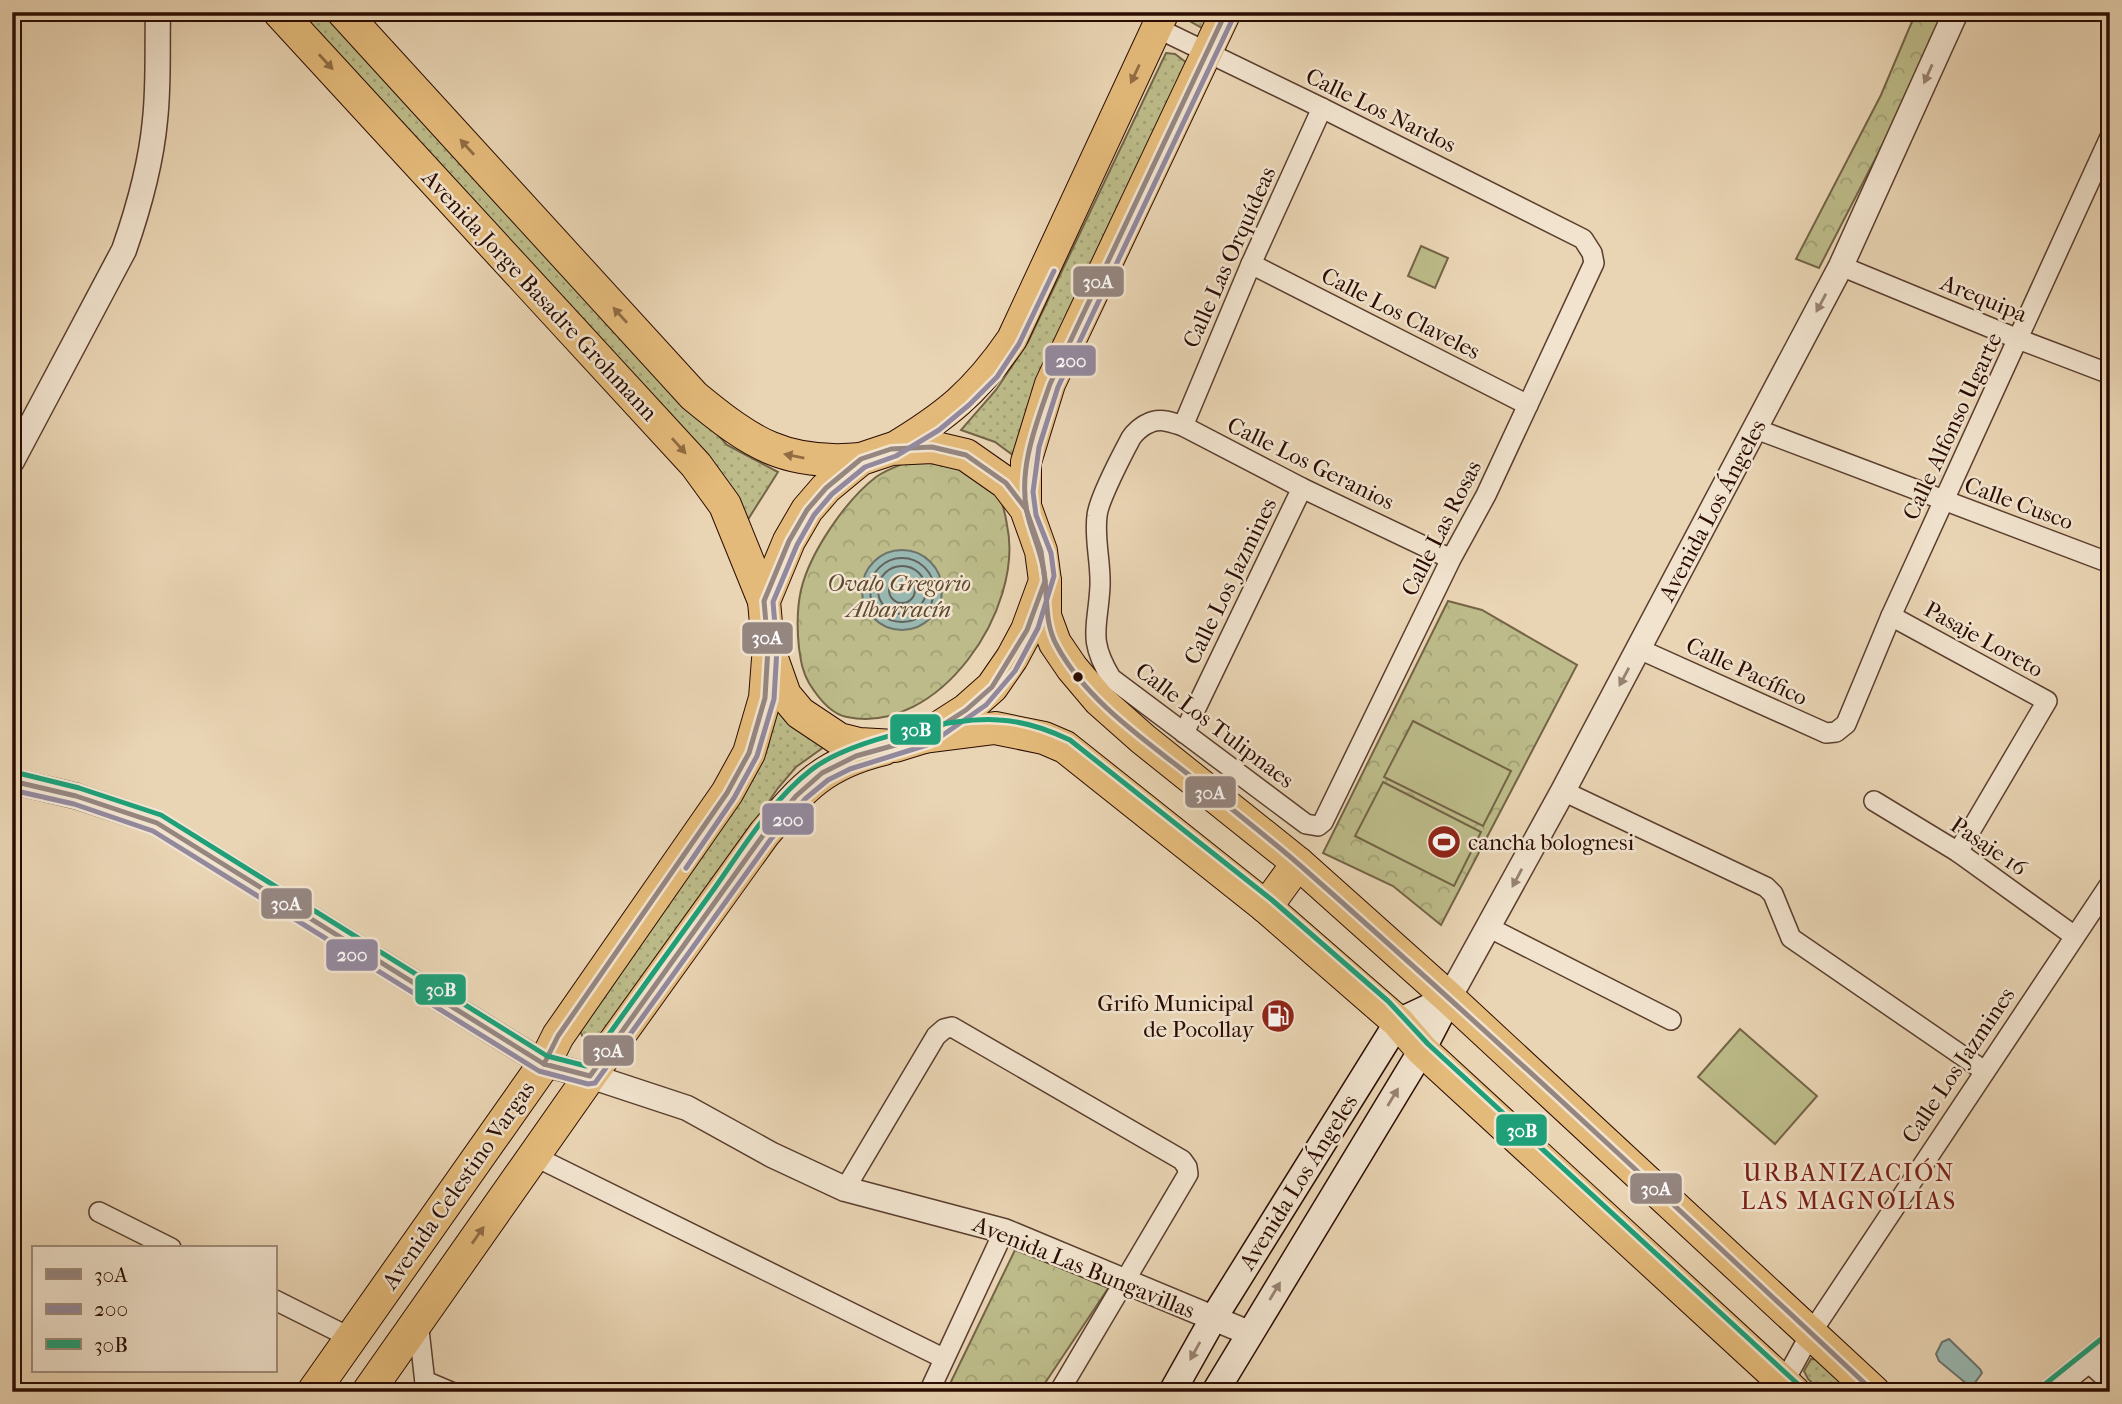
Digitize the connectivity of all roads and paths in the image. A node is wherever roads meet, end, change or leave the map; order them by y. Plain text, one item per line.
1 (158, 12) edge
2 (279, 12) edge
3 (343, 12) edge
4 (1226, 12) edge
5 (1956, 12) edge
6 (1160, 20) edge
7 (1207, 53) junction
8 (1322, 108) junction
9 (2110, 137) edge
10 (2101, 181) edge
11 (1583, 239) joint
12 (1251, 264) junction
13 (1841, 266) junction
14 (2018, 339) junction
15 (2110, 374) edge
16 (1528, 405) junction
17 (1147, 423) joint
18 (1183, 426) junction
19 (1756, 429) junction
20 (876, 454) junction
21 (12, 461) edge
22 (1302, 488) junction
23 (1944, 502) junction
24 (1026, 509) junction
25 (1451, 559) junction
26 (2110, 563) edge
27 (1045, 581) junction
28 (764, 601) junction
29 (1891, 616) junction
30 (768, 647) junction
31 (1639, 649) junction
32 (1836, 732) joint
33 (1184, 733) junction
34 (909, 742) junction
35 (12, 781) edge
36 (1563, 791) junction
37 (1874, 801) dead end
38 (1306, 824) joint
39 (1958, 852) junction
40 (1298, 863) junction
41 (2110, 884) edge
42 (1266, 907) junction
43 (1490, 928) junction
44 (2073, 935) junction
45 (1449, 998) junction
46 (1671, 1020) dead end
47 (1398, 1022) junction
48 (1422, 1049) junction
49 (544, 1063) junction
50 (1983, 1070) junction
51 (590, 1076) junction
52 (534, 1156) junction
53 (845, 1189) junction
54 (99, 1212) dead end
55 (1004, 1231) junction
56 (167, 1246) edge
57 (412, 1251) junction
58 (450, 1275) junction
59 (1124, 1280) junction
60 (276, 1300) edge
61 (1213, 1319) junction
62 (418, 1321) junction
63 (1249, 1333) junction
64 (1811, 1333) junction
65 (351, 1338) junction
66 (2110, 1343) edge
67 (943, 1358) junction
68 (2088, 1362) junction
69 (2110, 1382) edge
70 (426, 1386) edge
71 (1789, 1387) edge
72 (313, 1392) edge
73 (369, 1392) edge
74 (451, 1392) edge
75 (929, 1392) edge
76 (1059, 1392) edge
77 (1172, 1392) edge
78 (1215, 1392) edge
79 (1874, 1392) edge
80 (2049, 1392) edge

1 - 21 street
2 -> 28 highway, Avenida Jorge Basadre Grohmann
20 -> 3 highway, Avenida Jorge Basadre Grohmann
4 - 7 main road
5 -> 13 street, Avenida Los Ángeles
6 - 7 street, Calle Los Nardos
6 -> 20 main road
7 - 8 street, Calle Los Nardos
7 - 24 main road
8 - 11 street, Calle Los Nardos
8 - 12 street, Calle Las Orquídeas
9 - 10 street, Calle Alfonso Ugarte
10 - 14 street, Calle Alfonso Ugarte
11 - 16 street, Calle Las Rosas
12 - 16 street, Calle Los Claveles
12 - 18 street, Calle Las Orquídeas
13 - 14 street, Arequipa
13 -> 19 street, Avenida Los Ángeles
14 - 15 street, Arequipa
14 - 23 street, Calle Alfonso Ugarte
16 - 25 street, Calle Las Rosas
17 - 18 street, Calle Los Geranios
17 - 33 street, Calle Los Tulipnaes
18 - 22 street, Calle Los Geranios
19 - 23 street, Calle Cusco
19 - 31 street, Avenida Los Ángeles
20 - 24 highway, Avenida Jorge Basadre Grohmann
20 - 28 highway
22 - 25 street, Calle Los Geranios
22 - 33 street, Calle Los Jazmines
23 - 26 street, Calle Cusco
23 - 29 street, Calle Alfonso Ugarte
24 - 27 highway, Avenida Jorge Basadre Grohmann
25 - 38 street, Calle Las Rosas
27 - 34 highway
27 - 40 highway
28 - 30 highway
29 - 32 street, Calle Alfonso Ugarte
29 - 39 street, Pasaje Loreto
30 - 34 highway
30 - 49 highway, Avenida Celestino Vargas
31 - 32 street, Calle Pacífico
31 -> 36 street, Avenida Los Ángeles
33 - 38 street, Calle Los Tulipnaes
34 - 42 highway
34 - 51 highway, Avenida Celestino Vargas
35 - 49 street, Avenida Las Bungavillas
36 -> 43 street, Avenida Los Ángeles
36 - 50 street
37 - 39 street, Pasaje 16
39 - 44 street, Pasaje 16
40 - 42 highway
40 - 45 highway
41 - 44 street, Calle Los Jazmines
42 - 47 highway
43 - 45 street, Avenida Los Ángeles
43 - 46 street
44 - 50 street, Calle Los Jazmines
45 - 47 main road
45 - 48 main road, Avenida Los Ángeles
45 - 64 highway
47 - 48 highway
47 - 61 main road, Avenida Los Ángeles
63 -> 48 main road, Avenida Los Ángeles
48 - 71 highway
49 - 51 street, Avenida Las Bungavillas
49 - 57 highway, Avenida Celestino Vargas
50 - 64 street, Calle Los Jazmines
51 - 52 highway, Avenida Celestino Vargas
51 - 53 street, Avenida Las Bungavillas
58 -> 52 highway, Avenida Celestino Vargas
52 - 67 street
53 - 55 street, Avenida Las Bungavillas
53 - 59 street
54 - 56 street
55 - 59 street, Avenida Las Bungavillas
55 - 67 street
57 - 58 highway
57 - 65 highway, Avenida Celestino Vargas
58 - 62 highway, Avenida Celestino Vargas
59 - 61 street, Avenida Las Bungavillas
59 - 76 street
60 - 65 street
61 - 63 street, Avenida Las Bungavillas
61 -> 77 main road, Avenida Los Ángeles
62 - 70 street
62 - 73 highway, Avenida Celestino Vargas
63 - 78 main road, Avenida Los Ángeles
64 - 71 street, Calle Los Jazmines
64 - 79 highway
65 - 72 highway, Avenida Celestino Vargas
66 - 68 street
67 - 75 street
68 - 69 street
68 - 80 street
70 - 74 street

